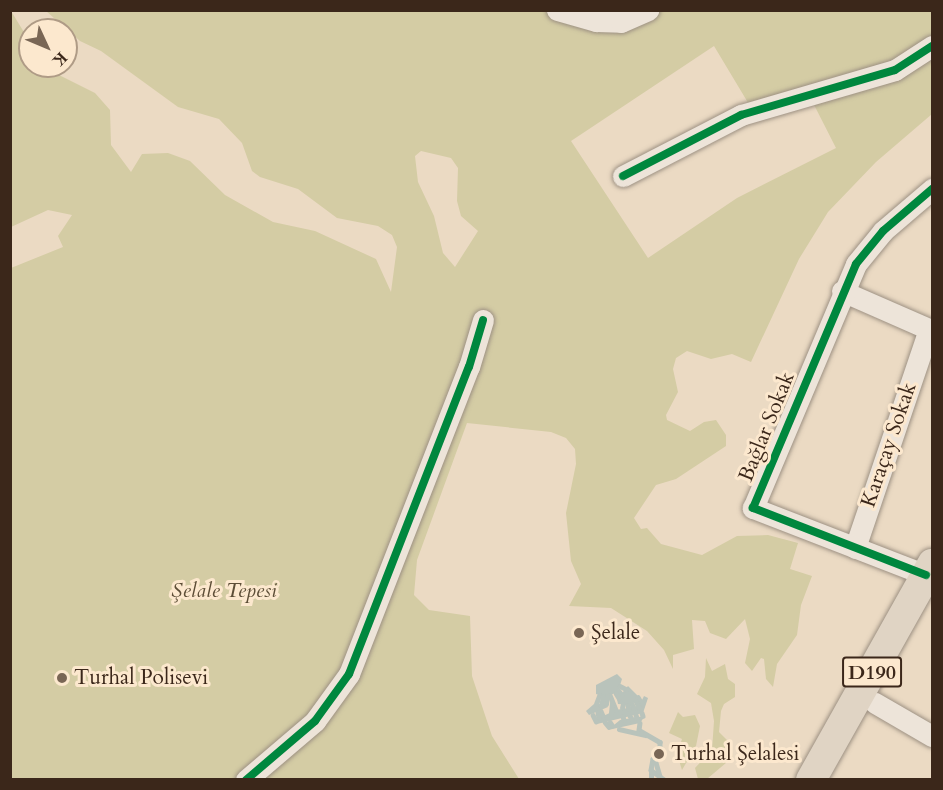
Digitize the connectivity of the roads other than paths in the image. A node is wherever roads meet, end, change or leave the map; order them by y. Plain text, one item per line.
1 (556, 10) edge
2 (648, 10) edge
3 (933, 46) edge
4 (623, 176) dead end
5 (933, 189) edge
6 (842, 291) junction
7 (483, 320) dead end
8 (931, 330) edge
9 (855, 548) junction
10 (930, 580) edge
11 (875, 703) junction
12 (933, 736) edge
13 (246, 780) edge
14 (811, 780) edge
15 (832, 780) edge

1 - 2 street
3 - 4 street
5 - 6 street, Bağlar Sokak
6 - 8 street, Karaçay Sokak
6 - 9 street, Bağlar Sokak
7 - 13 street
8 - 9 street, Karaçay Sokak
9 - 10 street, Bağlar Sokak
10 - 11 highway, D190
10 - 14 highway, D190
11 - 12 street
11 - 15 highway, D190

